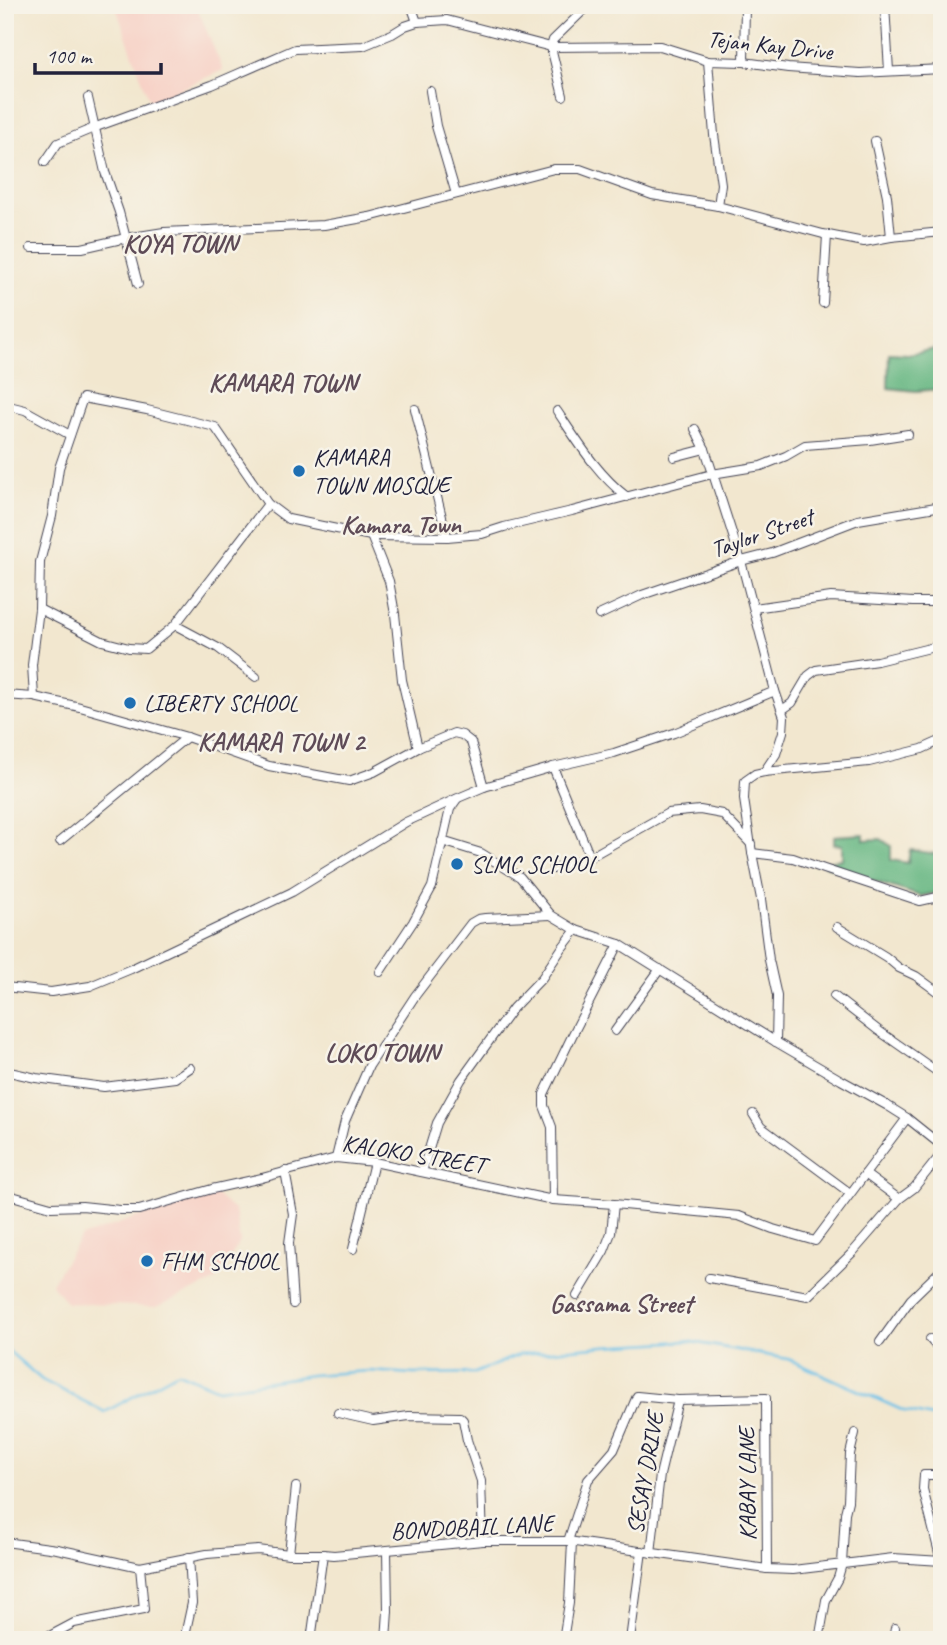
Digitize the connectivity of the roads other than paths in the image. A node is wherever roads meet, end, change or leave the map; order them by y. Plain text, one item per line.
1 (411, 5) edge
2 (589, 5) edge
3 (746, 5) edge
4 (885, 5) edge
5 (418, 22) junction
6 (551, 47) junction
7 (708, 61) junction
8 (744, 62) junction
9 (942, 69) edge
10 (889, 71) junction
11 (430, 91) dead end
12 (563, 96) dead end
13 (88, 98) dead end
14 (96, 127) junction
15 (875, 141) dead end
16 (45, 162) dead end
17 (456, 194) junction
18 (718, 206) junction
19 (942, 232) edge
20 (827, 234) junction
21 (891, 237) junction
22 (126, 238) junction
23 (31, 248) dead end
24 (138, 284) dead end
25 (823, 303) dead end
26 (5, 405) edge
27 (415, 409) dead end
28 (557, 411) dead end
29 (695, 429) dead end
30 (908, 434) dead end
31 (70, 435) junction
32 (705, 449) junction
33 (674, 457) dead end
34 (712, 474) junction
35 (627, 497) junction
36 (268, 504) junction
37 (942, 506) edge
38 (371, 536) junction
39 (447, 537) junction
40 (741, 561) junction
41 (942, 599) edge
42 (754, 608) junction
43 (39, 609) junction
44 (599, 615) dead end
45 (175, 625) junction
46 (942, 645) edge
47 (256, 677) dead end
48 (775, 691) junction
49 (5, 695) edge
50 (34, 697) junction
51 (782, 710) junction
52 (187, 737) junction
53 (942, 740) edge
54 (418, 748) junction
55 (553, 767) junction
56 (764, 772) junction
57 (484, 787) junction
58 (458, 798) junction
59 (60, 841) dead end
60 (442, 841) junction
61 (751, 849) junction
62 (590, 857) junction
63 (553, 869) dead end
64 (942, 896) edge
65 (551, 915) junction
66 (836, 927) dead end
67 (576, 930) junction
68 (619, 944) junction
69 (660, 969) junction
70 (380, 972) dead end
71 (5, 987) edge
72 (942, 995) edge
73 (834, 996) dead end
74 (615, 1031) dead end
75 (776, 1042) junction
76 (190, 1068) dead end
77 (5, 1071) edge
78 (942, 1074) edge
79 (753, 1114) dead end
80 (907, 1118) junction
81 (942, 1146) edge
82 (942, 1153) edge
83 (336, 1158) junction
84 (374, 1162) junction
85 (285, 1171) junction
86 (422, 1172) junction
87 (865, 1174) junction
88 (850, 1193) junction
89 (5, 1195) edge
90 (899, 1199) junction
91 (553, 1200) junction
92 (614, 1204) junction
93 (353, 1249) dead end
94 (942, 1269) edge
95 (709, 1278) dead end
96 (577, 1296) dead end
97 (293, 1304) dead end
98 (930, 1339) dead end
99 (880, 1342) dead end
100 (942, 1353) edge
101 (678, 1399) junction
102 (338, 1413) dead end
103 (855, 1433) dead end
104 (942, 1475) edge
105 (296, 1487) dead end
106 (484, 1541) junction
107 (570, 1541) junction
108 (5, 1542) edge
109 (387, 1551) junction
110 (646, 1552) junction
111 (323, 1553) junction
112 (289, 1554) junction
113 (190, 1557) junction
114 (941, 1561) edge
115 (842, 1564) junction
116 (140, 1566) junction
117 (767, 1569) junction
118 (895, 1629) dead end
119 (42, 1640) edge
120 (184, 1640) edge
121 (311, 1640) edge
122 (386, 1640) edge
123 (563, 1640) edge
124 (630, 1640) edge
125 (819, 1640) edge
126 (893, 1640) edge

1 - 5 street
2 - 6 street
3 - 8 street
4 - 10 street
5 - 6 street, Tejan Kay Drive
5 - 14 street, Tejan Kay Drive
6 - 7 street, Tejan Kay Drive
6 - 12 street
7 - 8 street, Tejan Kay Drive
7 - 18 street
8 - 10 street, Tejan Kay Drive
9 - 10 street, Tejan Kay Drive
11 - 17 street
13 - 14 street
14 - 16 street, Tejan Kay Drive
14 - 22 street
15 - 21 street
17 - 18 street
17 - 22 street
18 - 20 street
19 - 21 street
20 - 21 street
20 - 25 street
22 - 23 street
22 - 24 street
26 - 31 street
27 - 39 street
28 - 35 street
29 - 32 street
30 - 34 street
31 - 36 street
31 - 43 street
32 - 33 street
32 - 34 street
34 - 35 street
34 - 40 street
35 - 39 street
36 - 38 street
36 - 45 street
37 - 40 street, Taylor Street
38 - 39 street
38 - 54 street
40 - 42 street
40 - 44 street, Taylor Street
41 - 42 street
42 - 48 street
43 - 45 street
43 - 50 street
45 - 47 street
46 - 51 street
48 - 51 street
48 - 55 street
49 - 50 street
50 - 52 street
51 - 56 street
52 - 54 street
52 - 59 street
53 - 56 street
54 - 57 street
55 - 57 street
55 - 62 street
56 - 61 street
57 - 58 street
58 - 60 street
58 - 71 street
60 - 65 street
60 - 70 street
61 - 62 street
61 - 64 street
61 - 75 street
62 - 63 street
65 - 67 street
65 - 83 street
66 - 72 street
67 - 68 street
67 - 86 street
68 - 69 street
68 - 91 street
69 - 74 street
69 - 75 street
73 - 78 street
75 - 80 street
76 - 77 street
79 - 88 street
80 - 81 street
80 - 87 street
82 - 90 street
83 - 84 street, KALOKO STREET
83 - 85 street, KALOKO STREET
84 - 86 street, KALOKO STREET
84 - 93 street
85 - 89 street, KALOKO STREET
85 - 97 street
86 - 91 street, KALOKO STREET
87 - 88 street
87 - 90 street
88 - 92 street, KALOKO STREET
90 - 95 street
91 - 92 street, KALOKO STREET
92 - 96 street
94 - 99 street
98 - 100 street
101 - 107 street
101 - 110 street, SESAY DRIVE
101 - 117 street, KABAY LANE
102 - 106 street
103 - 115 street
104 - 114 street
105 - 112 street
106 - 107 street, BONDOBAIL LANE
106 - 109 street, BONDOBAIL LANE
107 - 110 street, BONDOBAIL LANE
107 - 123 street
108 - 116 street, BONDOBAIL LANE
109 - 111 street, BONDOBAIL LANE
109 - 122 street
110 - 117 street, BONDOBAIL LANE
110 - 124 street, SESAY DRIVE
111 - 112 street, BONDOBAIL LANE
111 - 121 street
112 - 113 street, BONDOBAIL LANE
113 - 116 street, BONDOBAIL LANE
113 - 120 street
114 - 115 street, BONDOBAIL LANE
115 - 117 street, BONDOBAIL LANE
115 - 125 street
116 - 119 street
118 - 126 street

